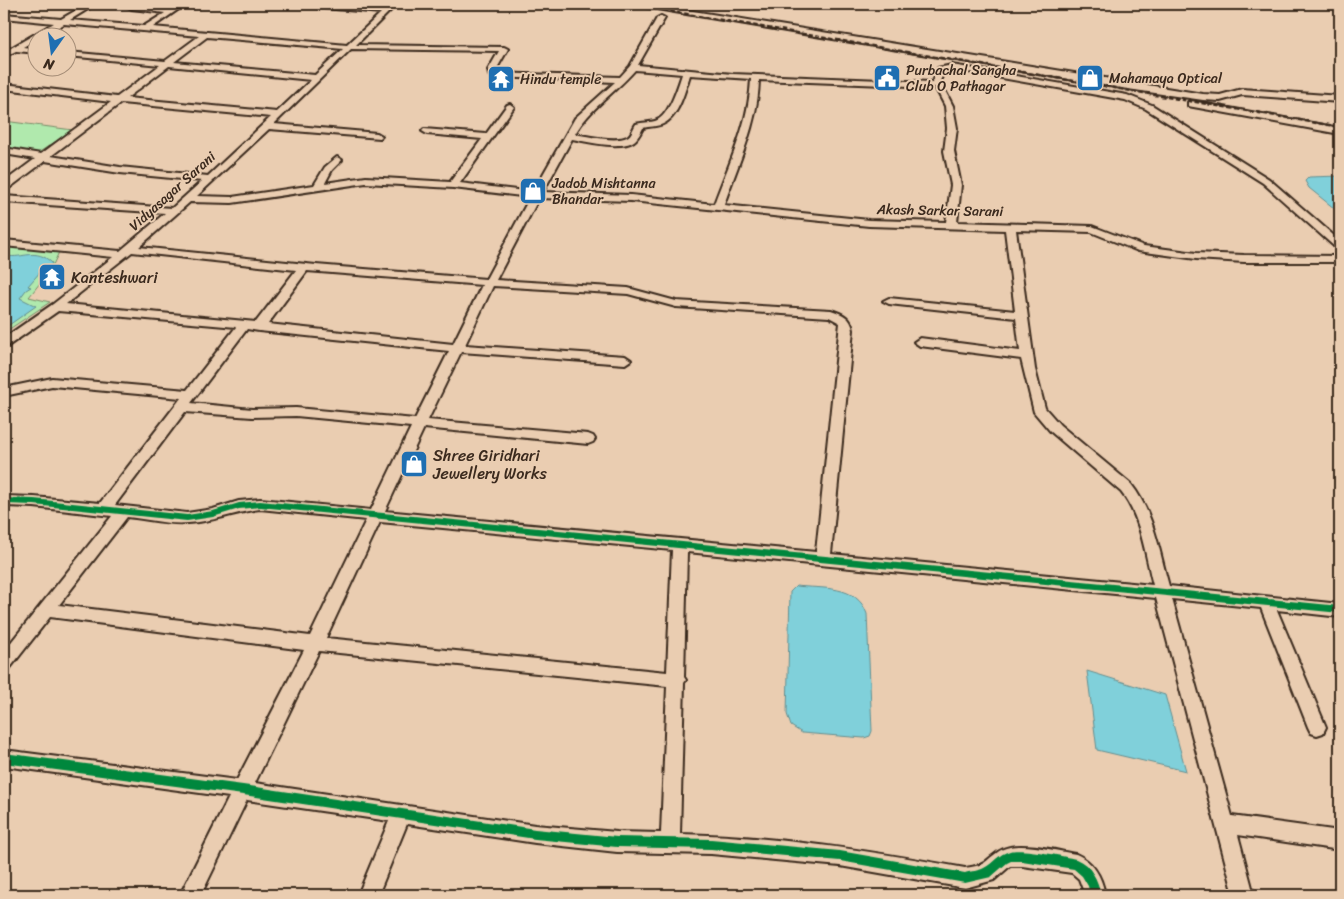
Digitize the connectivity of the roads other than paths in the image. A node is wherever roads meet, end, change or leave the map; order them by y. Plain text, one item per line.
1 (92, 4) edge
2 (182, 4) edge
3 (302, 4) edge
4 (394, 4) edge
5 (639, 4) edge
6 (674, 6) edge
7 (132, 7) dead end
8 (172, 11) junction
9 (386, 11) junction
10 (4, 16) edge
11 (661, 18) dead end
12 (61, 22) junction
13 (145, 29) junction
14 (206, 34) junction
15 (348, 47) junction
16 (14, 49) junction
17 (28, 50) edge
18 (4, 55) edge
19 (78, 55) edge
20 (166, 64) junction
21 (633, 67) junction
22 (687, 72) junction
23 (755, 77) junction
24 (316, 78) junction
25 (622, 80) junction
26 (938, 85) junction
27 (4, 86) edge
28 (1121, 92) junction
29 (1340, 99) edge
30 (119, 101) junction
31 (510, 107) dead end
32 (278, 115) junction
33 (266, 126) junction
34 (427, 131) dead end
35 (1340, 131) edge
36 (377, 136) dead end
37 (568, 136) junction
38 (488, 138) junction
39 (4, 152) edge
40 (43, 158) junction
41 (337, 160) dead end
42 (210, 180) junction
43 (453, 186) junction
44 (4, 188) edge
45 (316, 188) junction
46 (536, 195) junction
47 (4, 199) edge
48 (188, 199) junction
49 (718, 207) junction
50 (174, 211) junction
51 (951, 225) junction
52 (1010, 226) junction
53 (4, 243) edge
54 (1340, 246) edge
55 (127, 252) junction
56 (1340, 259) edge
57 (305, 266) junction
58 (489, 283) junction
59 (889, 301) dead end
60 (54, 309) junction
61 (1022, 315) junction
62 (244, 325) junction
63 (259, 327) junction
64 (6, 340) edge
65 (920, 342) dead end
66 (456, 348) junction
67 (1027, 356) junction
68 (625, 360) dead end
69 (4, 392) edge
70 (191, 395) junction
71 (182, 407) junction
72 (420, 422) junction
73 (588, 440) dead end
74 (4, 501) edge
75 (103, 510) junction
76 (122, 513) junction
77 (376, 516) junction
78 (680, 544) junction
79 (823, 558) junction
80 (1163, 592) junction
81 (1266, 602) junction
82 (46, 610) junction
83 (1340, 610) edge
84 (315, 644) junction
85 (4, 663) edge
86 (677, 680) junction
87 (1317, 727) dead end
88 (4, 758) edge
89 (243, 790) junction
90 (402, 814) junction
91 (1226, 824) junction
92 (1340, 841) edge
93 (670, 843) junction
94 (190, 895) edge
95 (368, 895) edge
96 (1095, 895) edge
97 (1244, 895) edge

1 - 12 street
2 - 8 street
3 - 9 street
4 - 9 street, Vidyasagar Sarani
5 - 6 street
6 - 28 street
7 - 8 street
8 - 13 street
9 - 15 street, Vidyasagar Sarani
10 - 12 street
11 - 21 street
12 - 13 street
12 - 16 street
13 - 14 street
14 - 15 street
14 - 20 street
15 - 24 street, Vidyasagar Sarani
15 - 25 street
16 - 17 street
16 - 18 street
19 - 20 street
20 - 24 street
20 - 30 street
21 - 22 street
21 - 25 street
22 - 23 street
22 - 37 street
23 - 26 street
23 - 49 street
24 - 32 street, Vidyasagar Sarani
25 - 37 street
26 - 28 street
26 - 51 street
27 - 30 street
28 - 29 street
28 - 35 street
28 - 54 street
30 - 32 street
30 - 40 street
31 - 38 street
32 - 33 street, Vidyasagar Sarani
33 - 36 street
33 - 42 street, Vidyasagar Sarani
34 - 38 street
37 - 46 street
38 - 43 street
39 - 40 street
40 - 42 street
40 - 44 street
41 - 45 street
42 - 48 street, Vidyasagar Sarani
43 - 45 street, Akash Sarkar Sarani
43 - 46 street, Akash Sarkar Sarani
45 - 48 street, Akash Sarkar Sarani
46 - 49 street, Akash Sarkar Sarani
46 - 58 street
47 - 50 street
48 - 50 street, Vidyasagar Sarani
49 - 51 street, Akash Sarkar Sarani
50 - 55 street, Vidyasagar Sarani
51 - 52 street, Akash Sarkar Sarani
52 - 56 street, Akash Sarkar Sarani
52 - 61 street
53 - 55 street
55 - 57 street
55 - 60 street, Vidyasagar Sarani
57 - 58 street
57 - 63 street
58 - 66 street
58 - 79 street
59 - 61 street
60 - 62 street
60 - 64 street, Vidyasagar Sarani
61 - 67 street
62 - 63 street
62 - 70 street
63 - 66 street
65 - 67 street
66 - 68 street
66 - 72 street
67 - 80 street
69 - 70 street
70 - 71 street
71 - 72 street
71 - 75 street
72 - 73 street
72 - 77 street
74 - 75 street
75 - 76 street
76 - 77 street
76 - 82 street
77 - 78 street
77 - 84 street
78 - 79 street
78 - 86 street
79 - 80 street
80 - 81 street
80 - 91 street
81 - 83 street
81 - 87 street
82 - 84 street
82 - 85 street
84 - 86 street
84 - 89 street
86 - 93 street
88 - 89 street
89 - 90 street
89 - 94 street
90 - 93 street
90 - 95 street
91 - 92 street
91 - 97 street
93 - 96 street

